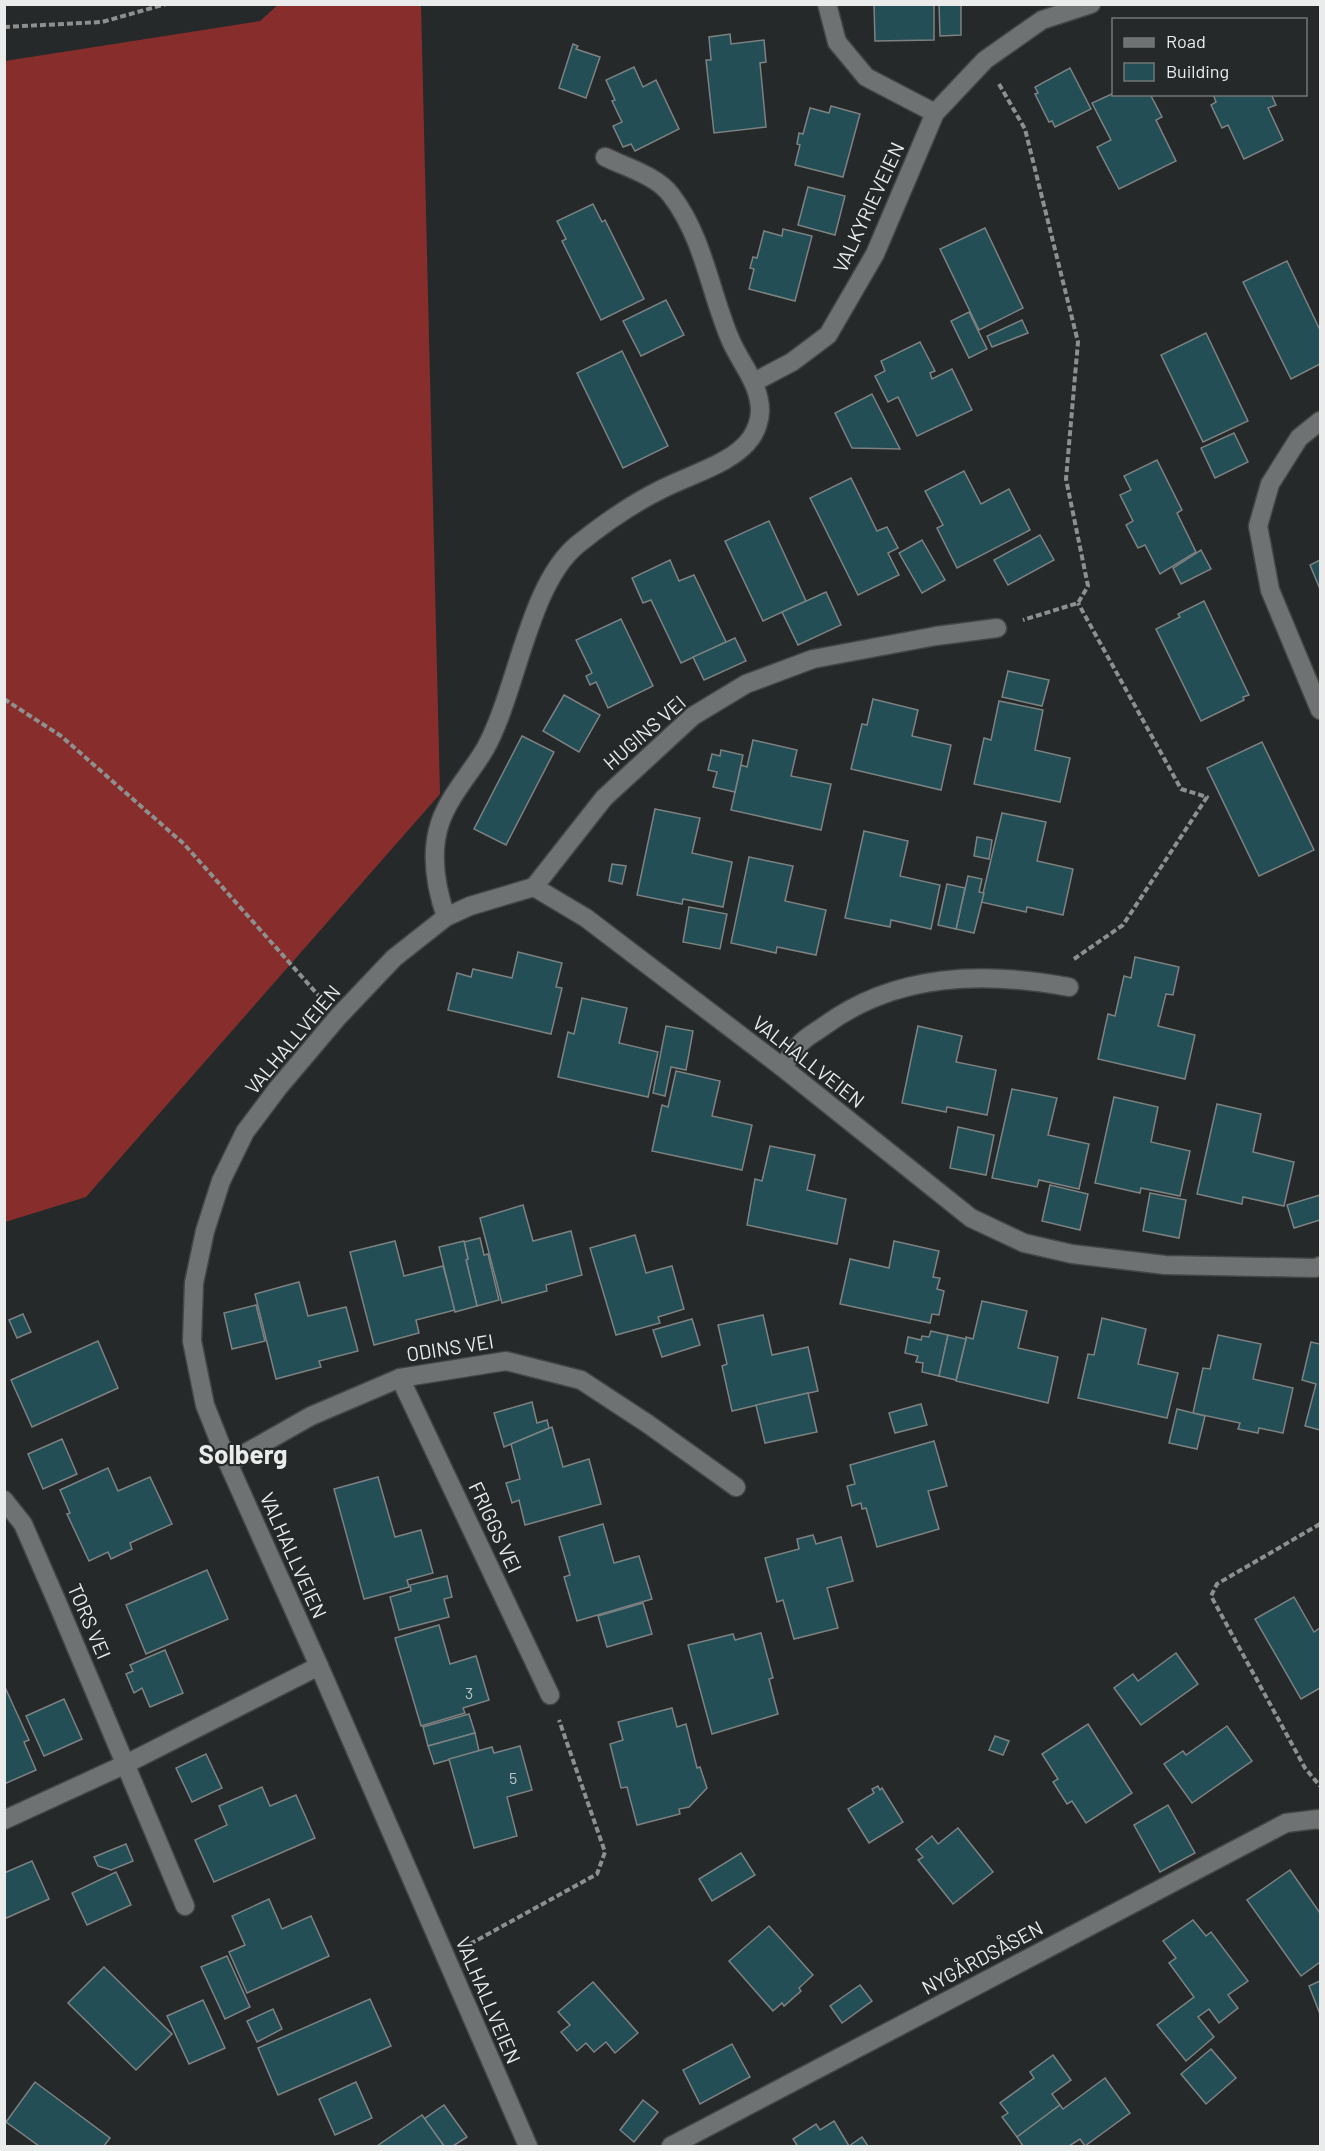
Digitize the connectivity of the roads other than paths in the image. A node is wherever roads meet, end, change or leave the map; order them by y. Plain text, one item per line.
1 (827, 4) edge
2 (1091, 4) edge
3 (935, 113) junction
4 (605, 157) dead end
5 (754, 382) junction
6 (1320, 421) edge
7 (997, 628) road end
8 (1320, 710) edge
9 (534, 887) junction
10 (446, 917) junction
11 (1069, 987) dead end
12 (782, 1067) junction
13 (1320, 1266) edge
14 (400, 1378) junction
15 (228, 1463) junction
16 (736, 1487) dead end
17 (4, 1500) edge
18 (319, 1666) junction
19 (550, 1695) road end
20 (126, 1764) junction
21 (1320, 1816) edge
22 (4, 1820) edge
23 (185, 1906) dead end
24 (528, 2146) edge
25 (671, 2146) edge

1 - 3 street
2 - 3 street, VALKYRIEVEIEN
3 - 5 street, VALKYRIEVEIEN
4 - 5 street
5 - 10 street
6 - 8 street
7 - 9 street, HUGINS VEI
9 - 10 street, VALHALLVEIEN
9 - 12 street, VALHALLVEIEN
10 - 15 street, VALHALLVEIEN
11 - 12 street
12 - 13 street, VALHALLVEIEN
14 - 15 street, ODINS VEI
14 - 16 street, ODINS VEI
14 - 19 street, FRIGGS VEI
15 - 18 street, VALHALLVEIEN
17 - 20 street, TORS VEI
18 - 20 street
18 - 24 street, VALHALLVEIEN
20 - 22 street
20 - 23 street, TORS VEI
21 - 25 street, NYGÅRDSÅSEN

